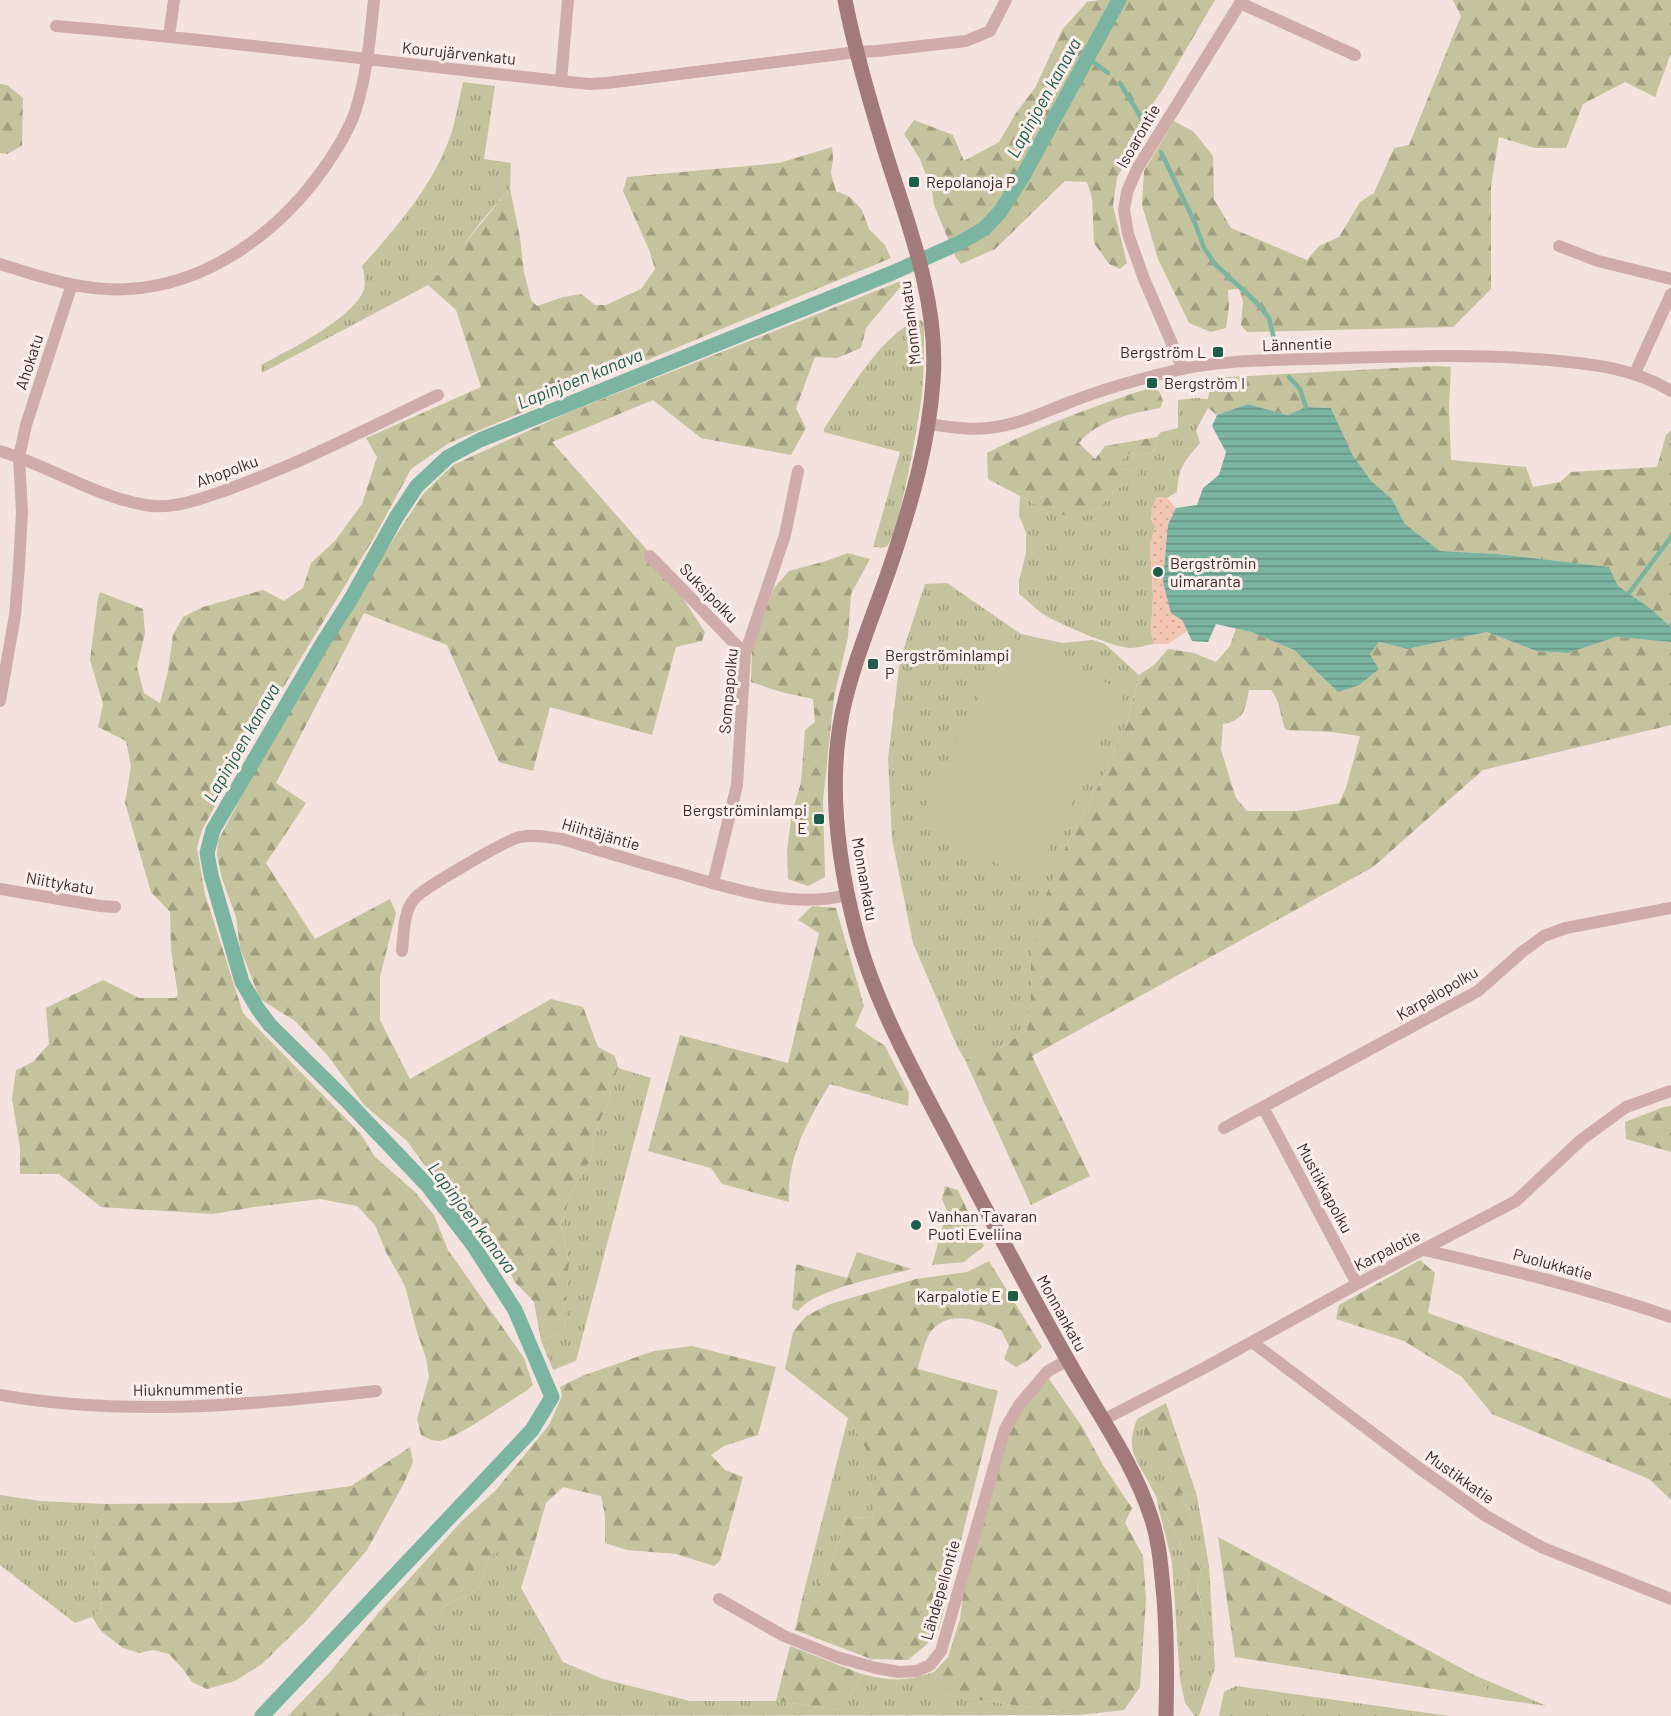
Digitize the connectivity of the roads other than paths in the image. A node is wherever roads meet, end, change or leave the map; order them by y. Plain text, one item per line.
1 (174, 0) edge
2 (374, 0) edge
3 (568, 0) edge
4 (845, 0) edge
5 (1006, 0) edge
6 (1241, 2) edge
7 (56, 26) dead end
8 (169, 36) junction
9 (857, 52) junction
10 (1355, 55) dead end
11 (367, 59) junction
12 (561, 81) junction
13 (1559, 246) dead end
14 (0, 264) edge
15 (1671, 279) edge
16 (72, 284) junction
17 (1671, 294) edge
18 (1183, 369) junction
19 (1635, 373) junction
20 (1671, 391) edge
21 (438, 395) dead end
22 (928, 424) junction
23 (0, 450) edge
24 (19, 457) junction
25 (798, 471) dead end
26 (650, 556) dead end
27 (745, 654) junction
28 (0, 701) edge
29 (714, 883) junction
30 (0, 889) edge
31 (847, 895) junction
32 (115, 907) dead end
33 (1671, 908) edge
34 (402, 951) dead end
35 (1671, 1091) edge
36 (1263, 1107) junction
37 (1224, 1128) dead end
38 (1424, 1250) junction
39 (1357, 1284) junction
40 (1671, 1317) edge
41 (1252, 1342) junction
42 (1068, 1360) junction
43 (376, 1390) dead end
44 (0, 1395) edge
45 (1103, 1420) junction
46 (719, 1599) dead end
47 (1671, 1599) edge
48 (1166, 1716) edge

1 - 8 street
2 - 11 street
3 - 12 street
4 - 9 main road, Monnankatu
5 - 9 street, Kourujärvenkatu
6 - 10 street
6 - 18 street, Isoarontie
7 - 8 street, Kourujärvenkatu
8 - 11 street, Kourujärvenkatu
9 - 12 street, Kourujärvenkatu
9 - 22 main road, Monnankatu
11 - 12 street, Kourujärvenkatu
11 - 16 street
13 - 15 street
14 - 16 street
16 - 24 street, Ahokatu
17 - 19 street
18 - 19 street, Lännentie
18 - 22 street, Lännentie
19 - 20 street, Lännentie
21 - 24 street, Ahopolku
22 - 31 main road, Monnankatu
23 - 24 street, Ahopolku
24 - 28 street, Ahokatu
25 - 27 street, Sompapolku
26 - 27 street, Suksipolku
27 - 29 street, Sompapolku
29 - 31 street, Hiihtäjäntie
29 - 34 street, Hiihtäjäntie
30 - 32 street, Niittykatu
31 - 42 main road, Monnankatu
33 - 36 street, Karpalopolku
35 - 38 street, Karpalotie
36 - 37 street, Karpalopolku
36 - 39 street, Mustikkapolku
38 - 39 street, Karpalotie
38 - 40 street, Puolukkatie
39 - 41 street, Karpalotie
41 - 45 street, Karpalotie
41 - 47 street, Mustikkatie
42 - 45 main road, Monnankatu
42 - 46 street, Lähdepellontie
43 - 44 street, Hiuknummentie
45 - 48 main road, Monnankatu

